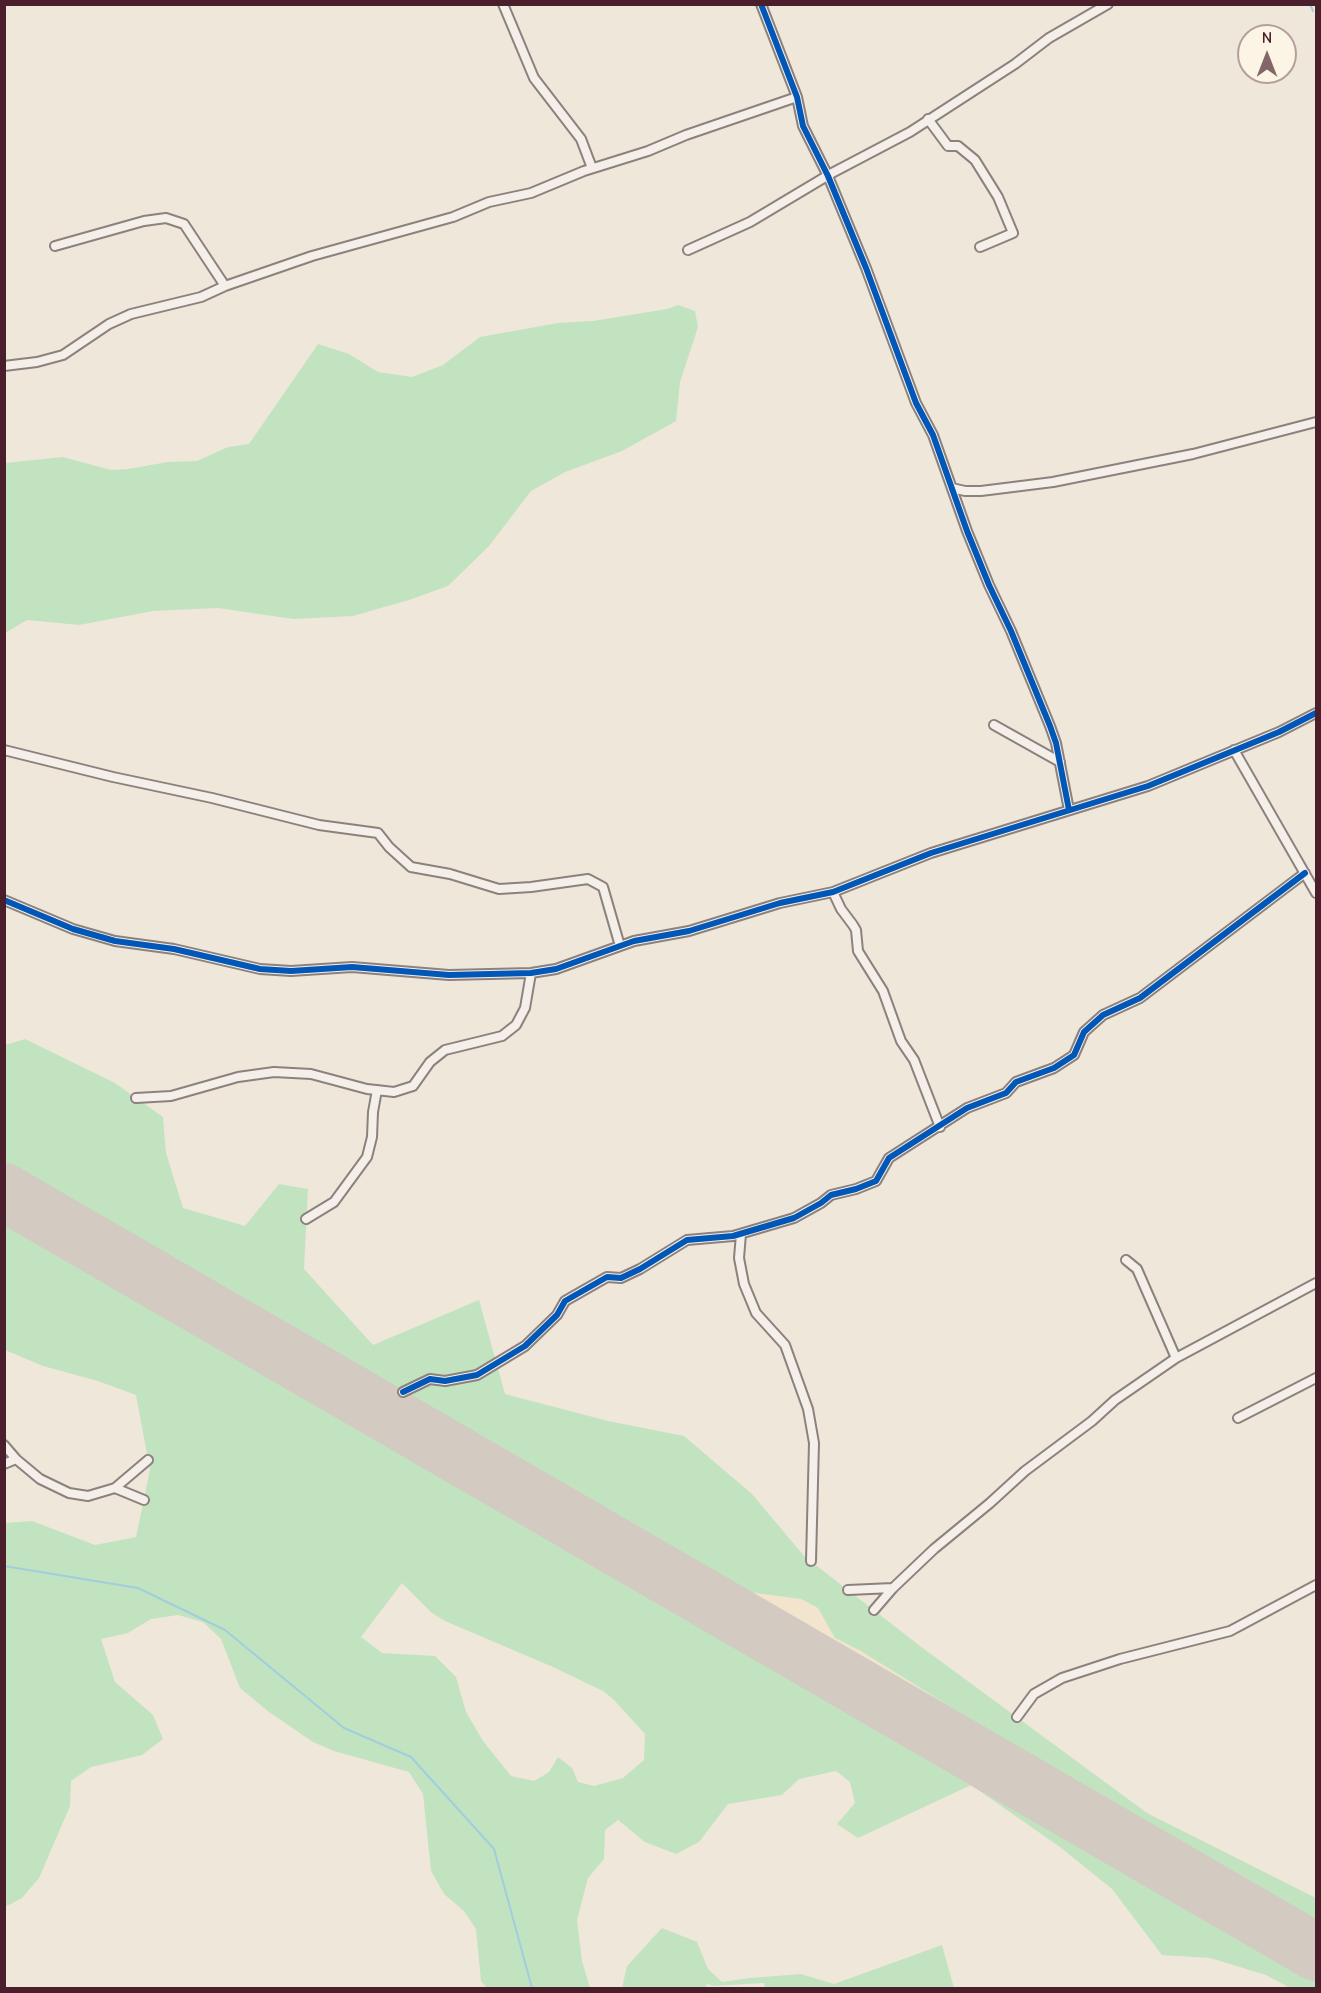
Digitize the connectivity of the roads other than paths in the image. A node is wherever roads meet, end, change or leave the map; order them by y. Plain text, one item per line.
1 (503, 4) edge
2 (761, 4) edge
3 (1108, 4) edge
4 (797, 97) junction
5 (928, 119) junction
6 (592, 168) junction
7 (828, 176) junction
8 (55, 246) dead end
9 (980, 247) dead end
10 (688, 250) dead end
11 (225, 286) junction
12 (4, 366) edge
13 (1317, 422) edge
14 (952, 488) junction
15 (1317, 713) edge
16 (994, 725) dead end
17 (4, 750) edge
18 (1234, 750) junction
19 (1060, 762) junction
20 (1069, 810) junction
21 (1305, 873) junction
22 (832, 892) junction
23 (1317, 893) edge
24 (4, 900) edge
25 (620, 946) junction
26 (531, 973) junction
27 (377, 1090) junction
28 (136, 1098) dead end
29 (940, 1127) junction
30 (306, 1219) dead end
31 (741, 1233) junction
32 (1126, 1260) dead end
33 (1317, 1283) edge
34 (1176, 1358) junction
35 (1317, 1378) edge
36 (403, 1392) dead end
37 (1238, 1419) dead end
38 (4, 1445) edge
39 (16, 1459) junction
40 (148, 1460) dead end
41 (4, 1464) edge
42 (115, 1488) junction
43 (144, 1500) dead end
44 (811, 1561) dead end
45 (1317, 1586) edge
46 (893, 1588) junction
47 (848, 1590) dead end
48 (874, 1610) dead end
49 (1017, 1717) dead end

1 - 6 street
2 - 4 street
3 - 5 street
4 - 6 street
4 - 7 street
5 - 7 street
5 - 9 street
6 - 11 street
7 - 10 street
7 - 14 street
8 - 11 street
11 - 12 street
13 - 14 street
14 - 19 street
15 - 18 street
16 - 19 street
17 - 25 street
18 - 20 street
18 - 21 street
19 - 20 street
20 - 22 street
21 - 23 street
21 - 29 street
22 - 25 street
22 - 29 street
24 - 26 street
25 - 26 street
26 - 27 street
27 - 28 street
27 - 30 street
29 - 31 street
31 - 36 street
31 - 44 street
32 - 34 street
33 - 34 street
34 - 46 street
35 - 37 street
38 - 39 street
39 - 41 street
39 - 42 street
40 - 42 street
42 - 43 street
45 - 49 street
46 - 47 street
46 - 48 street

